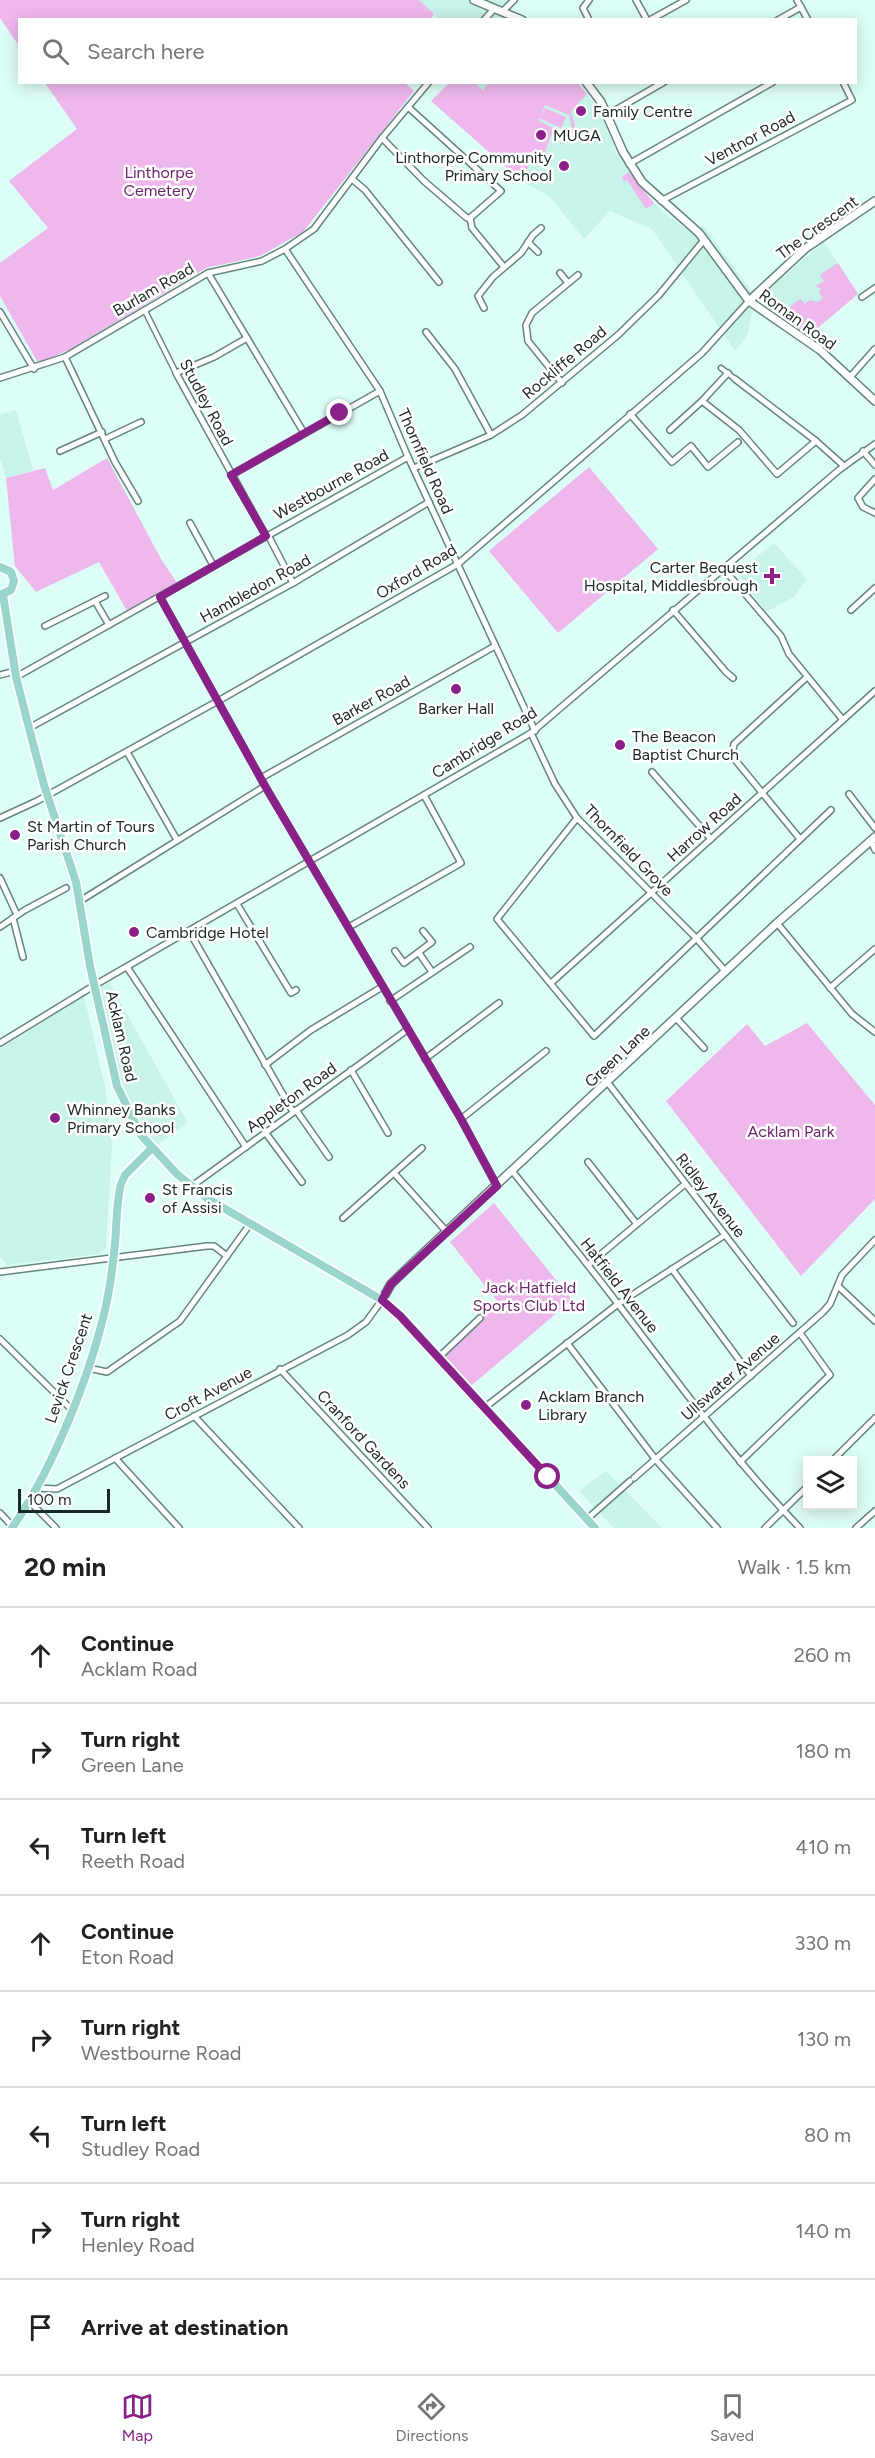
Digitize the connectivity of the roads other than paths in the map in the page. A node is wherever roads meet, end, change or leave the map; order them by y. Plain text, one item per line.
1 (474, 0) edge
2 (514, 0) edge
3 (589, 0) edge
4 (636, 0) edge
5 (686, 0) edge
6 (797, 0) edge
7 (801, 7) junction
8 (493, 10) junction
9 (502, 12) junction
10 (486, 18) edge
11 (517, 18) edge
12 (588, 18) edge
13 (647, 18) edge
14 (652, 18) edge
15 (782, 18) edge
16 (807, 18) edge
17 (427, 84) edge
18 (588, 84) edge
19 (661, 84) edge
20 (770, 84) edge
21 (844, 84) edge
22 (408, 107) junction
23 (607, 115) junction
24 (382, 138) junction
25 (629, 164) junction
26 (352, 179) junction
27 (661, 201) junction
28 (875, 201) edge
29 (470, 218) junction
30 (542, 228) dead end
31 (704, 240) junction
32 (528, 242) junction
33 (285, 249) junction
34 (538, 252) dead end
35 (504, 267) junction
36 (208, 273) junction
37 (560, 273) dead end
38 (578, 275) dead end
39 (439, 282) dead end
40 (568, 284) junction
41 (873, 290) edge
42 (471, 295) dead end
43 (478, 296) junction
44 (862, 297) dead end
45 (875, 299) edge
46 (749, 301) junction
47 (484, 308) dead end
48 (144, 310) junction
49 (0, 312) edge
50 (426, 332) dead end
51 (247, 338) junction
52 (875, 349) edge
53 (65, 357) junction
54 (721, 368) dead end
55 (34, 369) junction
56 (176, 373) junction
57 (728, 373) junction
58 (851, 376) junction
59 (0, 378) edge
60 (735, 379) joint
61 (562, 383) junction
62 (381, 390) junction
63 (702, 400) junction
64 (875, 401) edge
65 (630, 414) junction
66 (141, 422) dead end
67 (670, 430) dead end
68 (102, 432) junction
69 (304, 434) junction
70 (492, 435) junction
71 (105, 439) junction
72 (816, 441) junction
73 (738, 442) dead end
74 (875, 444) edge
75 (60, 451) dead end
76 (863, 451) junction
77 (408, 457) junction
78 (875, 465) edge
79 (844, 466) junction
80 (414, 468) junction
81 (231, 475) junction
82 (875, 479) edge
83 (138, 501) dead end
84 (429, 502) junction
85 (875, 513) edge
86 (190, 523) dead end
87 (267, 536) junction
88 (458, 564) junction
89 (213, 565) junction
90 (0, 567) edge
91 (723, 568) junction
92 (294, 583) junction
93 (875, 588) edge
94 (1, 595) edge
95 (105, 596) dead end
96 (160, 597) junction
97 (95, 601) junction
98 (674, 610) junction
99 (851, 610) dead end
100 (109, 625) junction
101 (45, 626) dead end
102 (186, 642) junction
103 (495, 646) junction
104 (16, 674) junction
105 (0, 675) edge
106 (807, 677) junction
107 (733, 678) dead end
108 (875, 692) edge
109 (218, 701) junction
110 (843, 720) junction
111 (29, 728) junction
112 (533, 732) junction
113 (127, 752) junction
114 (652, 772) dead end
115 (261, 778) junction
116 (265, 786) junction
117 (763, 792) junction
118 (849, 794) dead end
119 (48, 795) junction
120 (424, 795) junction
121 (831, 810) dead end
122 (0, 818) edge
123 (578, 818) junction
124 (875, 828) edge
125 (711, 839) junction
126 (800, 839) junction
127 (873, 839) edge
128 (177, 840) junction
129 (875, 850) edge
130 (310, 861) junction
131 (0, 878) edge
132 (62, 887) dead end
133 (651, 893) junction
134 (80, 901) junction
135 (237, 904) junction
136 (15, 916) junction
137 (777, 923) junction
138 (0, 927) edge
139 (349, 927) junction
140 (423, 931) dead end
141 (189, 932) junction
142 (697, 939) junction
143 (470, 947) dead end
144 (875, 949) edge
145 (395, 951) dead end
146 (419, 953) junction
147 (23, 957) dead end
148 (128, 967) junction
149 (432, 972) junction
150 (726, 972) junction
151 (551, 983) junction
152 (95, 985) junction
153 (382, 987) junction
154 (830, 988) junction
155 (296, 990) dead end
156 (390, 1001) junction
157 (499, 1002) dead end
158 (677, 1019) junction
159 (407, 1030) junction
160 (875, 1032) edge
161 (0, 1043) edge
162 (705, 1048) dead end
163 (546, 1051) dead end
164 (425, 1059) junction
165 (265, 1065) junction
166 (351, 1070) junction
167 (608, 1083) junction
168 (294, 1111) junction
169 (461, 1119) junction
170 (265, 1132) junction
171 (388, 1133) dead end
172 (246, 1147) junction
173 (152, 1148) junction
174 (422, 1148) dead end
175 (329, 1157) dead end
176 (588, 1162) dead end
177 (513, 1172) junction
178 (394, 1173) junction
179 (302, 1182) dead end
180 (685, 1184) junction
181 (192, 1186) junction
182 (497, 1186) junction
183 (343, 1218) dead end
184 (636, 1223) junction
185 (250, 1224) junction
186 (447, 1232) junction
187 (725, 1235) junction
188 (875, 1240) edge
189 (227, 1256) junction
190 (113, 1259) junction
191 (588, 1265) junction
192 (672, 1269) junction
193 (0, 1272) edge
194 (838, 1286) junction
195 (382, 1300) junction
196 (618, 1304) junction
197 (480, 1318) dead end
198 (875, 1320) edge
199 (793, 1323) junction
200 (806, 1327) junction
201 (800, 1334) junction
202 (0, 1339) edge
203 (793, 1339) junction
204 (5, 1344) junction
205 (567, 1344) junction
206 (0, 1350) edge
207 (438, 1358) junction
208 (88, 1368) junction
209 (280, 1369) junction
210 (751, 1376) junction
211 (484, 1408) junction
212 (72, 1410) junction
213 (194, 1416) junction
214 (703, 1417) junction
215 (875, 1418) edge
216 (838, 1456) edge
217 (115, 1458) junction
218 (656, 1460) junction
219 (740, 1462) junction
220 (36, 1488) junction
221 (803, 1490) edge
222 (29, 1501) junction
223 (783, 1510) junction
224 (875, 1511) edge
225 (0, 1513) edge
226 (587, 1519) junction
227 (13, 1528) edge
228 (56, 1528) edge
229 (179, 1528) edge
230 (299, 1528) edge
231 (428, 1528) edge
232 (595, 1528) edge
233 (717, 1528) edge
234 (765, 1528) edge
235 (800, 1528) edge
236 (856, 1528) edge

1 - 8 street
2 - 9 street
3 - 12 street
4 - 13 street
5 - 14 street
6 - 7 street
7 - 15 street
7 - 16 street
8 - 9 street
8 - 10 street
9 - 11 street
17 - 22 street, Burlam Road
18 - 23 street, Roman Road
19 - 23 street
20 - 25 street
21 - 27 street, Ventnor Road
22 - 24 street, Burlam Road
22 - 29 street
23 - 25 street, Roman Road
24 - 26 street, Burlam Road
24 - 29 street
25 - 27 street, Roman Road
26 - 33 street, Burlam Road
26 - 39 street
27 - 31 street, Roman Road
28 - 46 street, The Crescent
29 - 35 street
30 - 32 street
31 - 46 street, Roman Road
31 - 61 street, Rockliffe Road
32 - 34 street
32 - 35 street
33 - 36 street, Burlam Road
33 - 62 street, Thornfield Road
35 - 43 street
36 - 48 street, Burlam Road
36 - 51 street
37 - 40 street
38 - 40 street
40 - 61 street
41 - 44 street
41 - 45 street
42 - 43 street
43 - 47 street
46 - 58 street, Roman Road
46 - 65 street, Oxford Road
48 - 53 street, Burlam Road
48 - 56 street, Studley Road
49 - 55 street
50 - 70 street
51 - 56 street
51 - 69 street
52 - 58 street
53 - 55 street, Burlam Road
53 - 68 street
54 - 57 street
55 - 59 street, Burlam Road
56 - 81 street, Studley Road
57 - 60 street
57 - 63 street
58 - 64 street, Roman Road
60 - 72 street
61 - 70 street, Rockliffe Road
62 - 69 street
62 - 77 street, Thornfield Road
63 - 67 street
63 - 72 street
65 - 73 street
65 - 88 street, Oxford Road
66 - 71 street
68 - 71 street
68 - 75 street
69 - 81 street
70 - 80 street, Rockliffe Road
71 - 83 street
72 - 79 street
74 - 76 street, Cambridge Road
76 - 78 street
76 - 79 street, Cambridge Road
77 - 80 street, Thornfield Road
77 - 87 street, Westbourne Road
79 - 91 street, Cambridge Road
80 - 84 street, Thornfield Road
81 - 87 street, Studley Road
82 - 85 street
84 - 88 street, Thornfield Road
84 - 92 street, Hambledon Road
86 - 89 street
87 - 89 street, Westbourne Road
87 - 92 street, Studley Road
88 - 103 street, Thornfield Road
88 - 109 street, Oxford Road
89 - 96 street, Westbourne Road
90 - 94 main road, Acklam Road
91 - 98 street, Cambridge Road
91 - 106 street
92 - 102 street, Hambledon Road
93 - 99 street
94 - 104 main road, Acklam Road
95 - 97 street
96 - 100 street, Westbourne Road
96 - 102 street
97 - 100 street
97 - 101 street
98 - 107 street
98 - 112 street, Cambridge Road
100 - 104 street, Westbourne Road
102 - 109 street
102 - 111 street, Hambledon Road
103 - 112 street, Thornfield Road
103 - 115 street, Barker Road
104 - 105 street, Westbourne Road
104 - 111 main road, Acklam Road
106 - 110 street
106 - 117 street
108 - 110 street, Harrow Road
109 - 113 street, Oxford Road
109 - 115 street
110 - 117 street, Harrow Road
111 - 119 main road, Acklam Road
112 - 120 street, Cambridge Road
112 - 123 street, Thornfield Grove
113 - 119 street, Oxford Road
113 - 128 street
114 - 125 street
115 - 116 street
116 - 128 street
116 - 130 street
117 - 125 street, Harrow Road
117 - 126 street
118 - 124 street
119 - 122 street, Oxford Road
119 - 134 main road, Acklam Road
120 - 130 street, Cambridge Road
120 - 139 street
121 - 126 street
123 - 133 street, Thornfield Grove
123 - 151 street
125 - 133 street, Harrow Road
126 - 142 street
127 - 129 street
127 - 137 street, Green Lane
128 - 134 street
130 - 135 street, Cambridge Road
130 - 139 street
131 - 136 street
132 - 136 street
133 - 142 street, Thornfield Grove
133 - 151 street, Harrow Road
134 - 152 main road, Acklam Road
135 - 141 street, Cambridge Road
135 - 155 street
136 - 138 street
136 - 147 street
137 - 150 street, Green Lane
137 - 154 street
139 - 153 street
140 - 146 street
141 - 148 street, Cambridge Road
141 - 165 street
142 - 150 street, Thornfield Grove
142 - 151 street
143 - 149 street
144 - 154 street
145 - 146 street
146 - 149 street
148 - 152 street, Cambridge Road
148 - 172 street
149 - 156 street
150 - 158 street, Green Lane
152 - 161 street, Cambridge Road
152 - 173 main road, Acklam Road
153 - 156 street
153 - 165 street
154 - 160 street
156 - 159 street
157 - 164 street
158 - 162 street
158 - 167 street, Green Lane
159 - 164 street
159 - 166 street, Appleton Road
163 - 169 street
164 - 169 street
165 - 168 street
166 - 168 street, Appleton Road
166 - 171 street
167 - 177 street, Green Lane
167 - 180 street, Ridley Avenue
168 - 170 street, Appleton Road
168 - 175 street
169 - 182 street
170 - 172 street, Appleton Road
170 - 179 street
172 - 181 street, Appleton Road
173 - 181 main road, Acklam Road
173 - 190 main road, Levick Crescent
174 - 178 street
176 - 184 street
177 - 182 street, Green Lane
177 - 191 street, Hatfield Avenue
178 - 183 street
178 - 186 street
180 - 184 street
180 - 187 street, Ridley Avenue
181 - 185 main road, Acklam Road
182 - 186 street, Green Lane
184 - 191 street
185 - 189 street
185 - 195 main road, Acklam Road
186 - 195 street, Green Lane
187 - 192 street
187 - 199 street, Ridley Avenue
188 - 194 street, Ullswater Avenue
189 - 190 street
189 - 208 street
190 - 193 street
190 - 208 main road, Levick Crescent
191 - 196 street, Hatfield Avenue
192 - 196 street
192 - 210 street
194 - 198 street
194 - 200 street, Ullswater Avenue
195 - 207 main road, Acklam Road
195 - 209 street, Croft Avenue
196 - 205 street
196 - 214 street, Hatfield Avenue
197 - 207 street
199 - 200 street
199 - 203 street
200 - 201 street, Ullswater Avenue
201 - 203 street, Ullswater Avenue
201 - 219 street
202 - 204 street
203 - 210 street, Ullswater Avenue
204 - 206 street
204 - 212 street
205 - 211 street
205 - 218 street
207 - 211 main road, Acklam Road
208 - 212 main road, Levick Crescent
209 - 213 street, Croft Avenue
209 - 231 street, Cranford Gardens
210 - 214 street, Ullswater Avenue
211 - 226 main road, Acklam Road
212 - 220 main road, Levick Crescent
213 - 217 street, Croft Avenue
213 - 230 street
214 - 218 street, Ullswater Avenue
214 - 219 street, Hatfield Avenue
215 - 216 street
217 - 220 street, Croft Avenue
217 - 229 street
218 - 226 street, Ullswater Avenue
218 - 233 street
219 - 223 street, Hatfield Avenue
220 - 222 main road, Levick Crescent
221 - 223 street
222 - 227 main road, Levick Crescent
222 - 228 street
223 - 234 street
223 - 235 street, Hatfield Avenue
224 - 236 street
225 - 227 street
226 - 232 main road, Acklam Road

